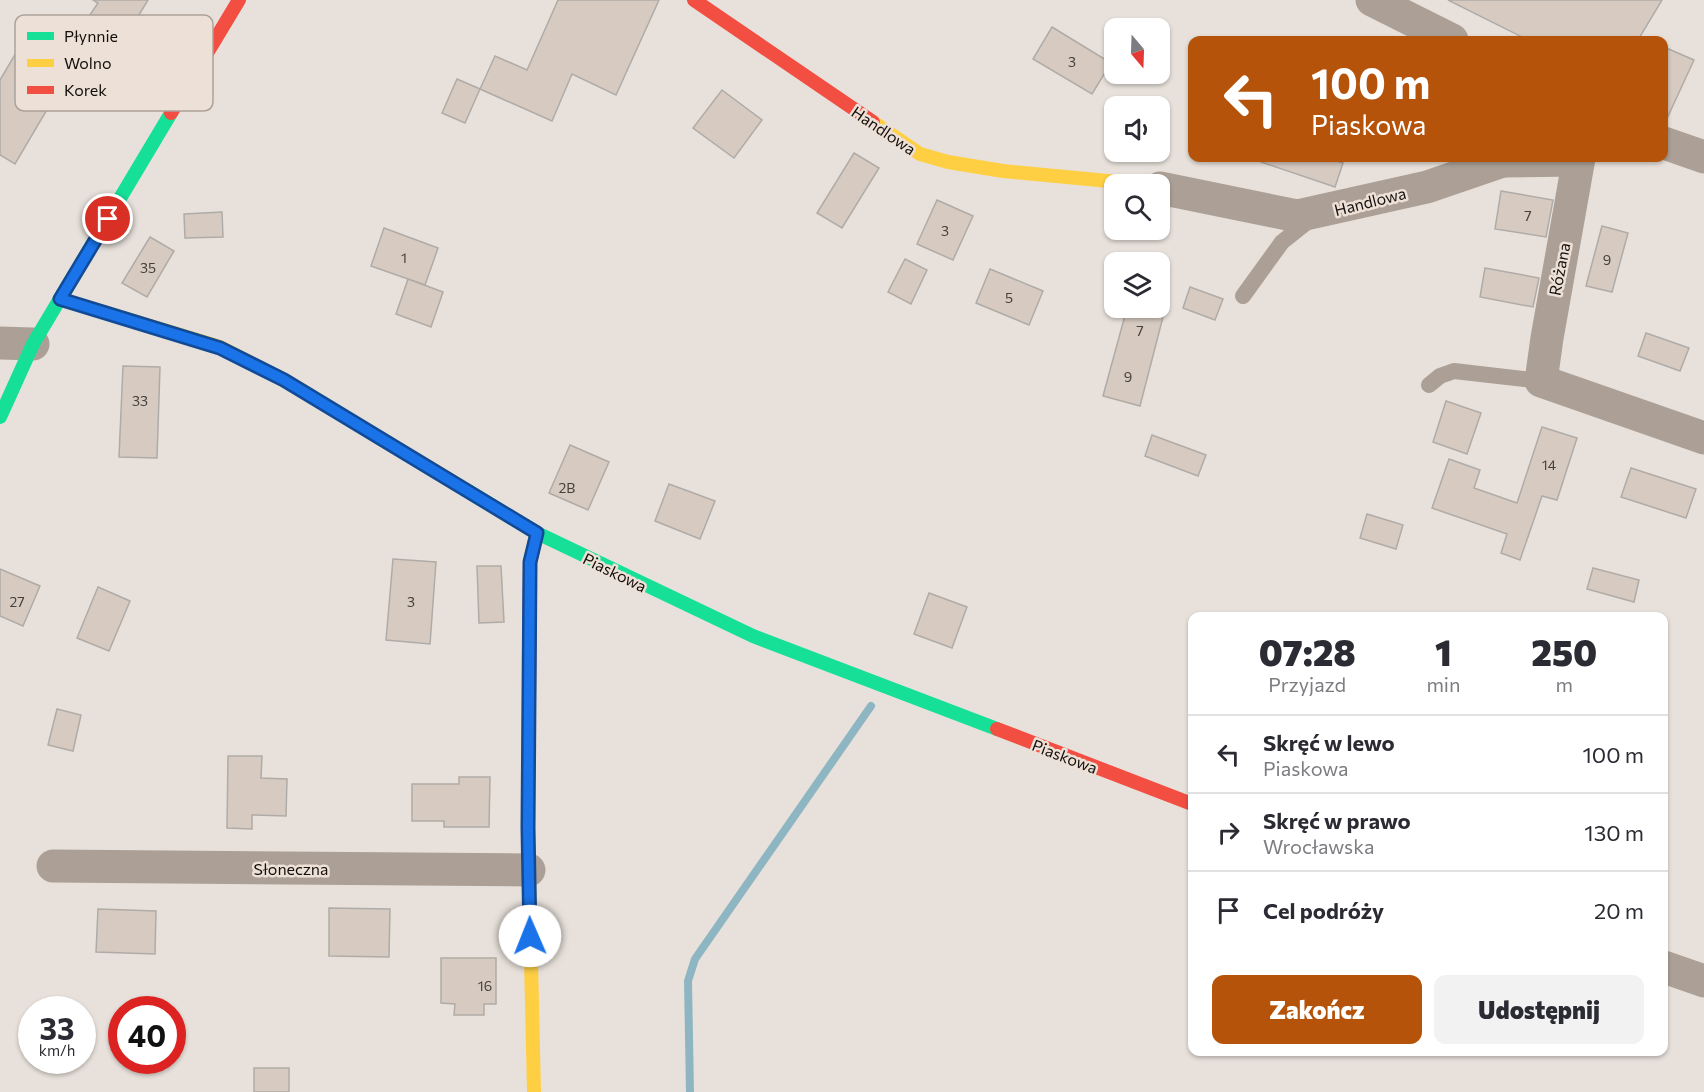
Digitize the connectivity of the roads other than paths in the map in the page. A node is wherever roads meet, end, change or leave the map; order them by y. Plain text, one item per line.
1 (239, 0) edge
2 (693, 0) edge
3 (1372, 0) edge
4 (1444, 36) edge
5 (213, 43) edge
6 (173, 111) edge
7 (1668, 144) edge
8 (1704, 157) edge
9 (1496, 162) edge
10 (1577, 162) edge
11 (1104, 179) edge
12 (1170, 190) edge
13 (1318, 213) junction
14 (1243, 296) dead end
15 (60, 299) junction
16 (0, 343) edge
17 (33, 344) junction
18 (1541, 381) junction
19 (1429, 385) dead end
20 (0, 417) edge
21 (1704, 438) edge
22 (537, 533) junction
23 (1188, 802) edge
24 (53, 866) dead end
25 (529, 870) junction
26 (1668, 968) edge
27 (1704, 981) edge
28 (534, 1092) edge

1 - 5 street
2 - 11 street, Handlowa
3 - 4 street
6 - 15 street
7 - 8 street
9 - 13 street, Handlowa
10 - 18 street, Różana
12 - 13 street, Handlowa
13 - 14 lane
15 - 17 street
15 - 22 street, Piaskowa
16 - 17 street
17 - 20 street
18 - 19 lane
18 - 21 street
22 - 23 street, Piaskowa
22 - 25 street
24 - 25 street, Słoneczna
25 - 28 street
26 - 27 street

